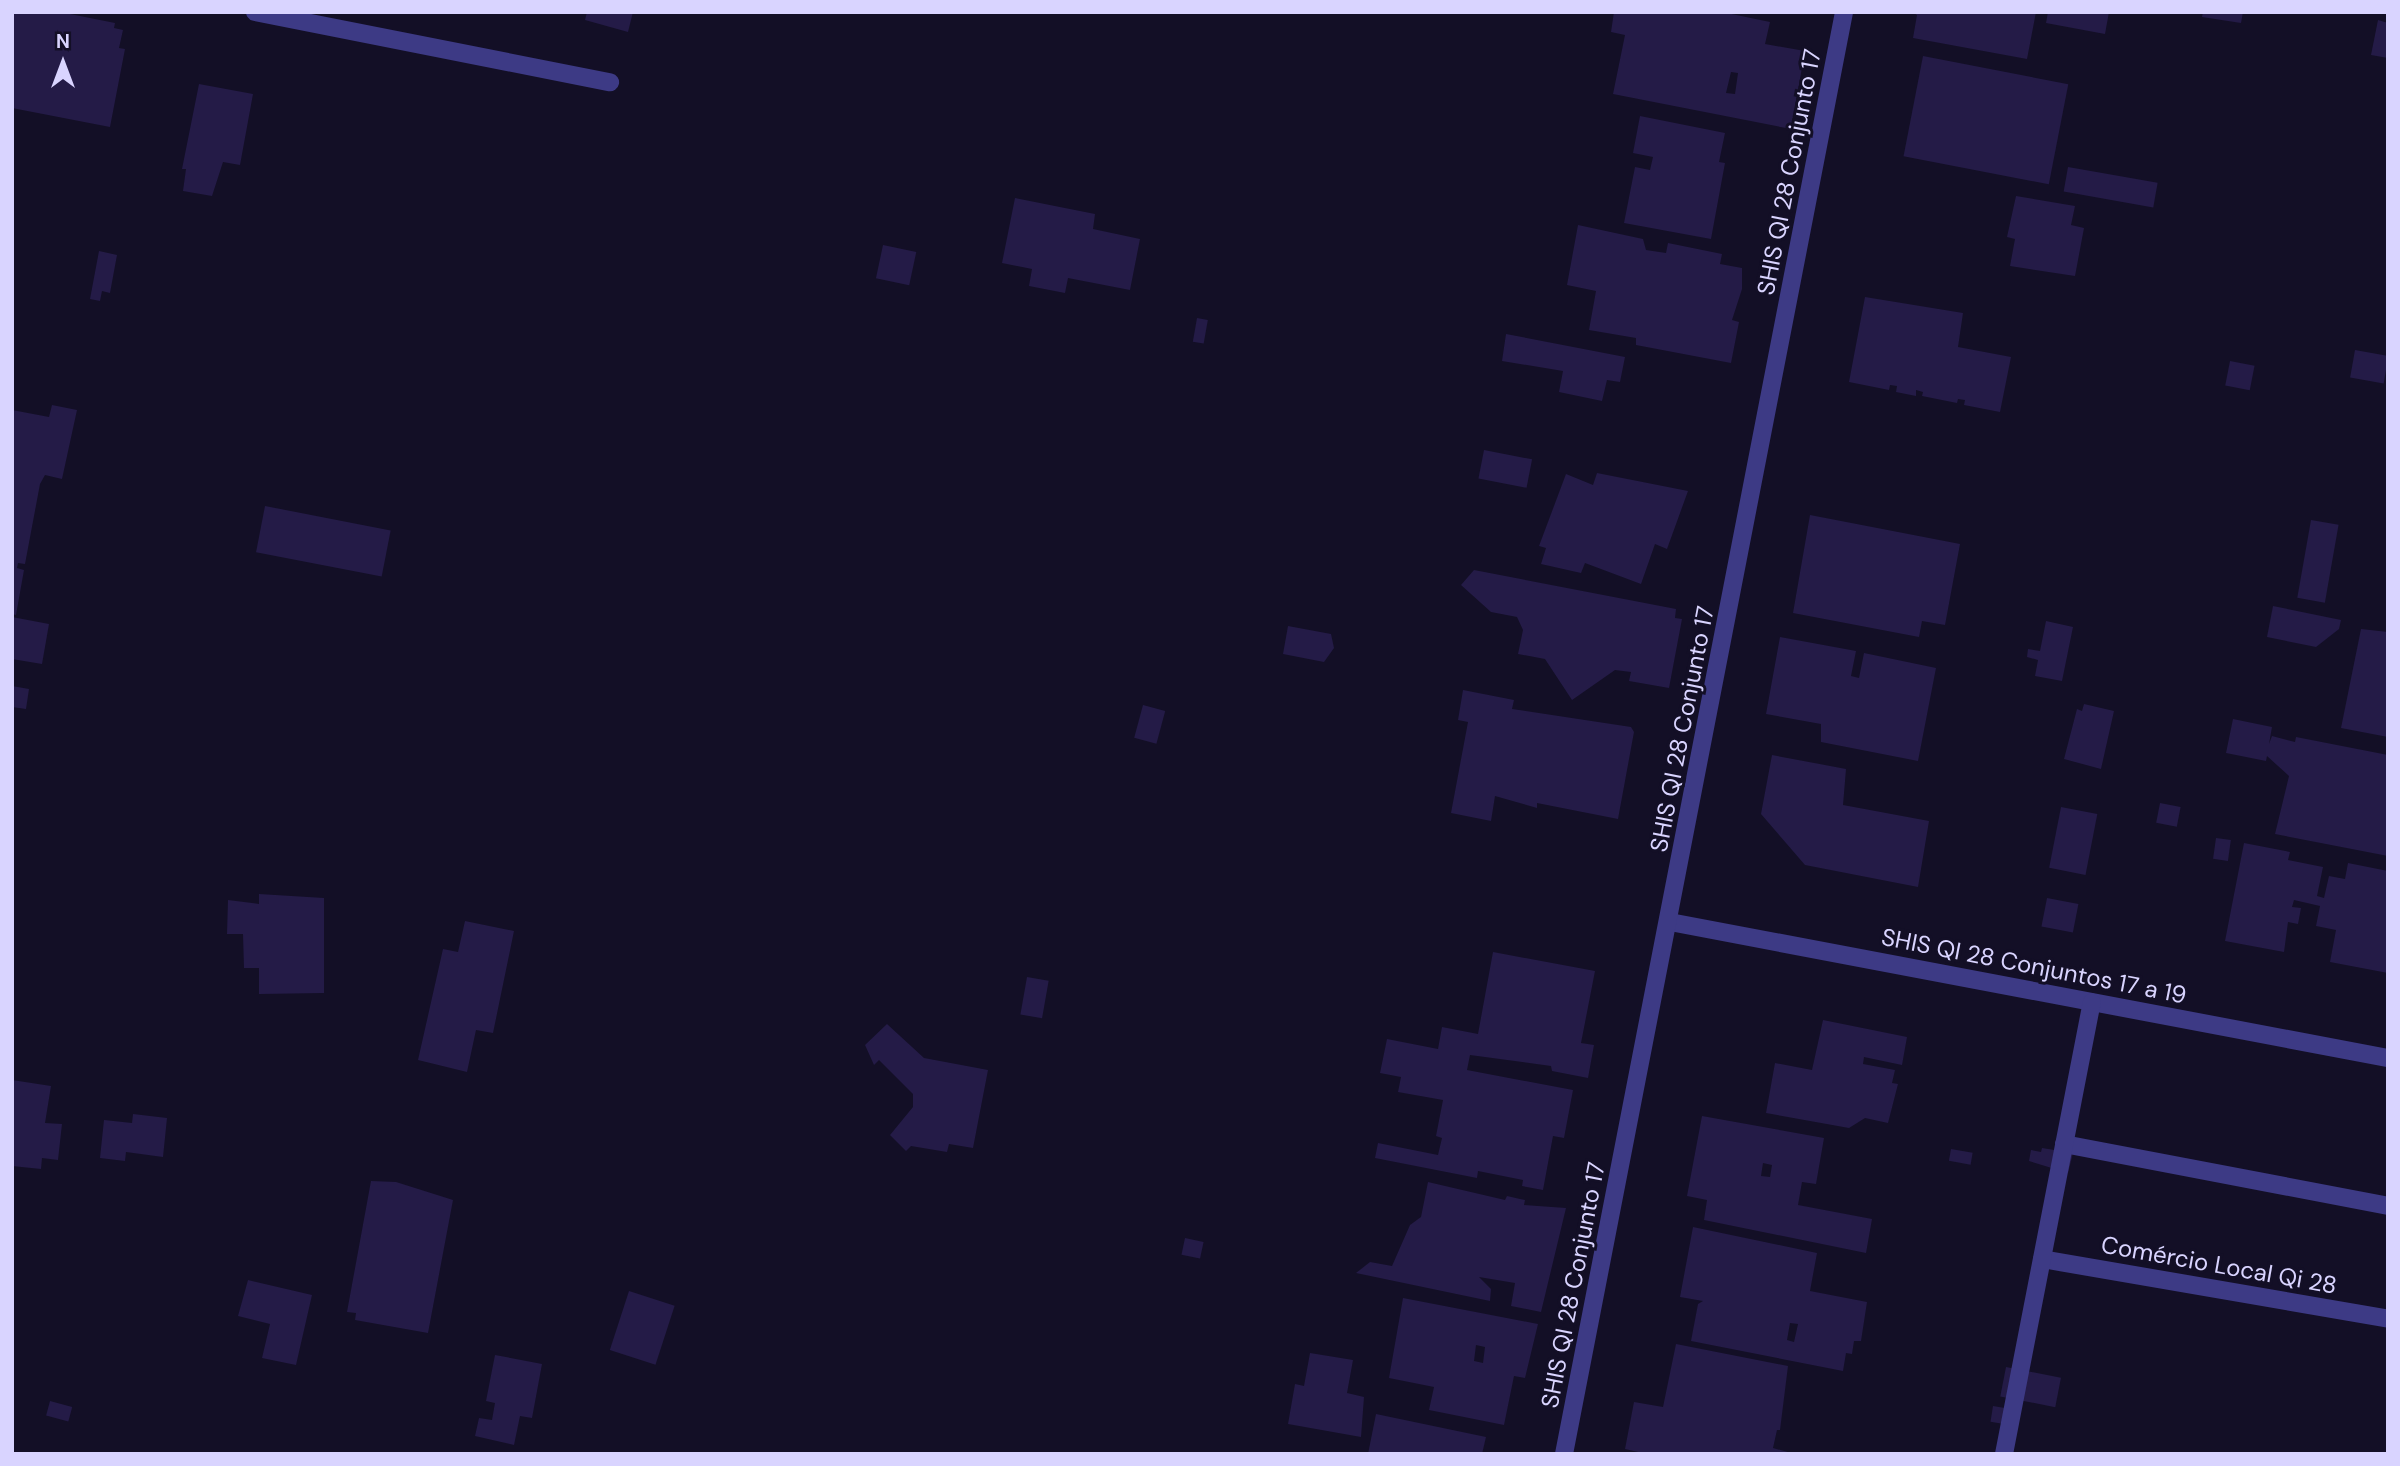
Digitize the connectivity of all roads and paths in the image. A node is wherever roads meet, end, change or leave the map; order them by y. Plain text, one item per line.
1 (254, 12) edge
2 (1844, 12) edge
3 (610, 82) dead end
4 (1670, 922) junction
5 (2092, 1002) junction
6 (2388, 1058) edge
7 (2064, 1144) junction
8 (2388, 1206) edge
9 (2042, 1259) junction
10 (2388, 1320) edge
11 (1564, 1454) edge
12 (2004, 1454) edge

1 - 3 street
2 - 4 street, SHIS QI 28 Conjunto 17
4 - 5 street, SHIS QI 28 Conjuntos 17 a 19
4 - 11 street, SHIS QI 28 Conjunto 17
5 - 6 street, SHIS QI 28 Conjuntos 17 a 19
5 - 7 street
7 - 8 street
7 - 9 street
9 - 10 street, Comércio Local Qi 28
9 - 12 street

